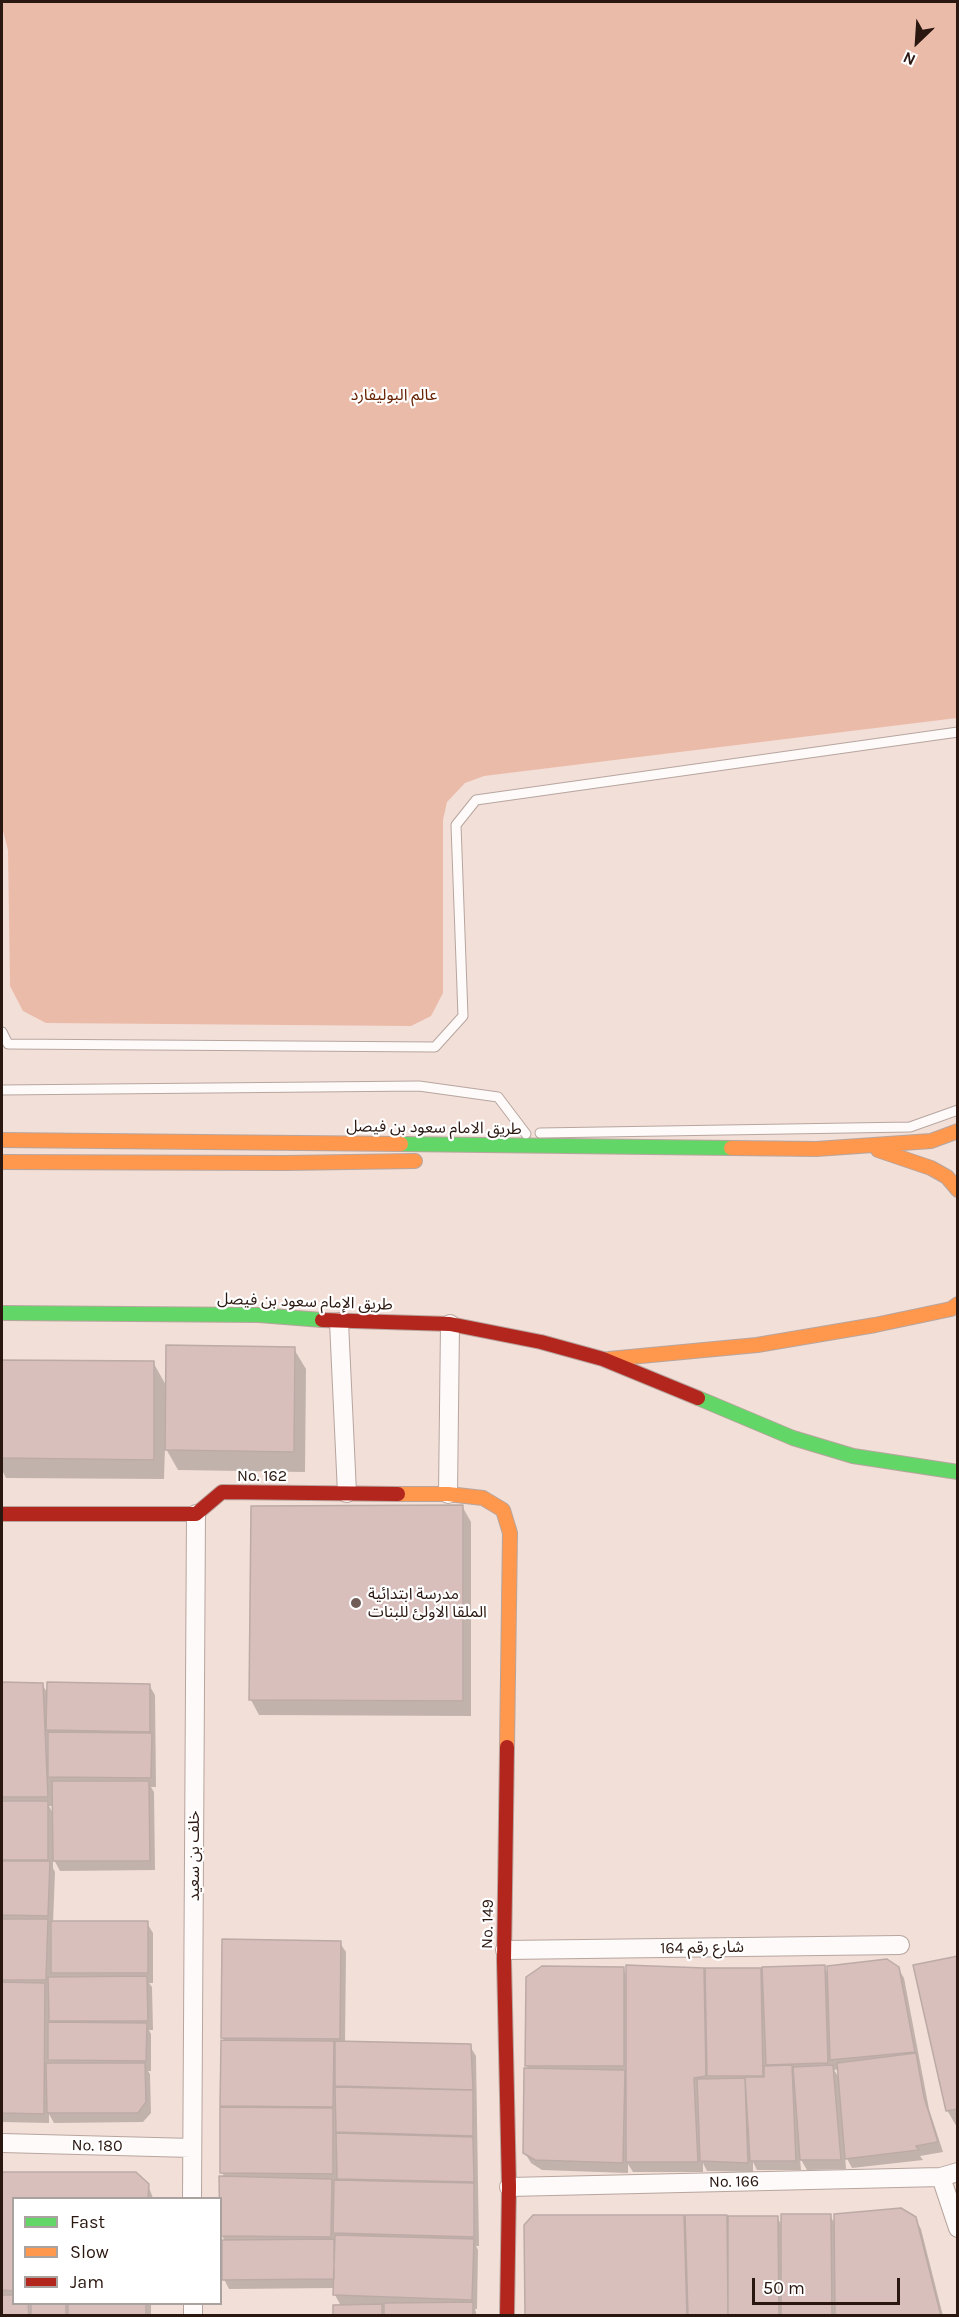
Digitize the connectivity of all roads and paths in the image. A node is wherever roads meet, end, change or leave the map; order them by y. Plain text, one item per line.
1 (957, 732) edge
2 (2, 1032) edge
3 (2, 1090) edge
4 (957, 1110) edge
5 (957, 1131) edge
6 (514, 1134) dead end
7 (526, 1134) junction
8 (2, 1140) edge
9 (552, 1146) junction
10 (866, 1147) junction
11 (467, 1159) dead end
12 (424, 1161) dead end
13 (2, 1162) edge
14 (957, 1190) edge
15 (957, 1304) edge
16 (2, 1313) edge
17 (339, 1322) junction
18 (450, 1324) junction
19 (603, 1359) junction
20 (957, 1472) edge
21 (347, 1493) junction
22 (448, 1494) junction
23 (196, 1514) junction
24 (2, 1515) edge
25 (510, 1533) joint
26 (900, 1945) dead end
27 (505, 1950) junction
28 (2, 2144) edge
29 (192, 2148) junction
30 (949, 2174) edge
31 (509, 2187) junction
32 (192, 2197) edge
33 (957, 2228) edge
34 (507, 2316) edge

1 - 2 lane
3 - 7 lane
4 - 7 lane
5 - 10 main road
6 - 7 lane
8 - 9 main road, طريق الامام سعود بن فيصل
9 - 10 main road, طريق الامام سعود بن فيصل
9 - 11 main road
10 - 14 main road
12 - 13 main road
15 - 19 main road
16 - 17 main road, طريق الإمام سعود بن فيصل
17 - 18 main road, طريق الإمام سعود بن فيصل
17 - 21 street
18 - 19 main road, طريق الإمام سعود بن فيصل
18 - 22 street
19 - 20 main road
21 - 22 main road, No. 162
21 - 23 main road, No. 162
22 - 25 main road, No. 162
23 - 24 main road
23 - 29 street, خلف بن سعيد
25 - 27 main road, No. 149
26 - 27 street, شارع رقم 164
27 - 31 main road, No. 149
28 - 29 street, No. 180
29 - 32 street, خلف بن سعيد
30 - 31 street, No. 166
30 - 33 street
31 - 34 main road, No. 149

